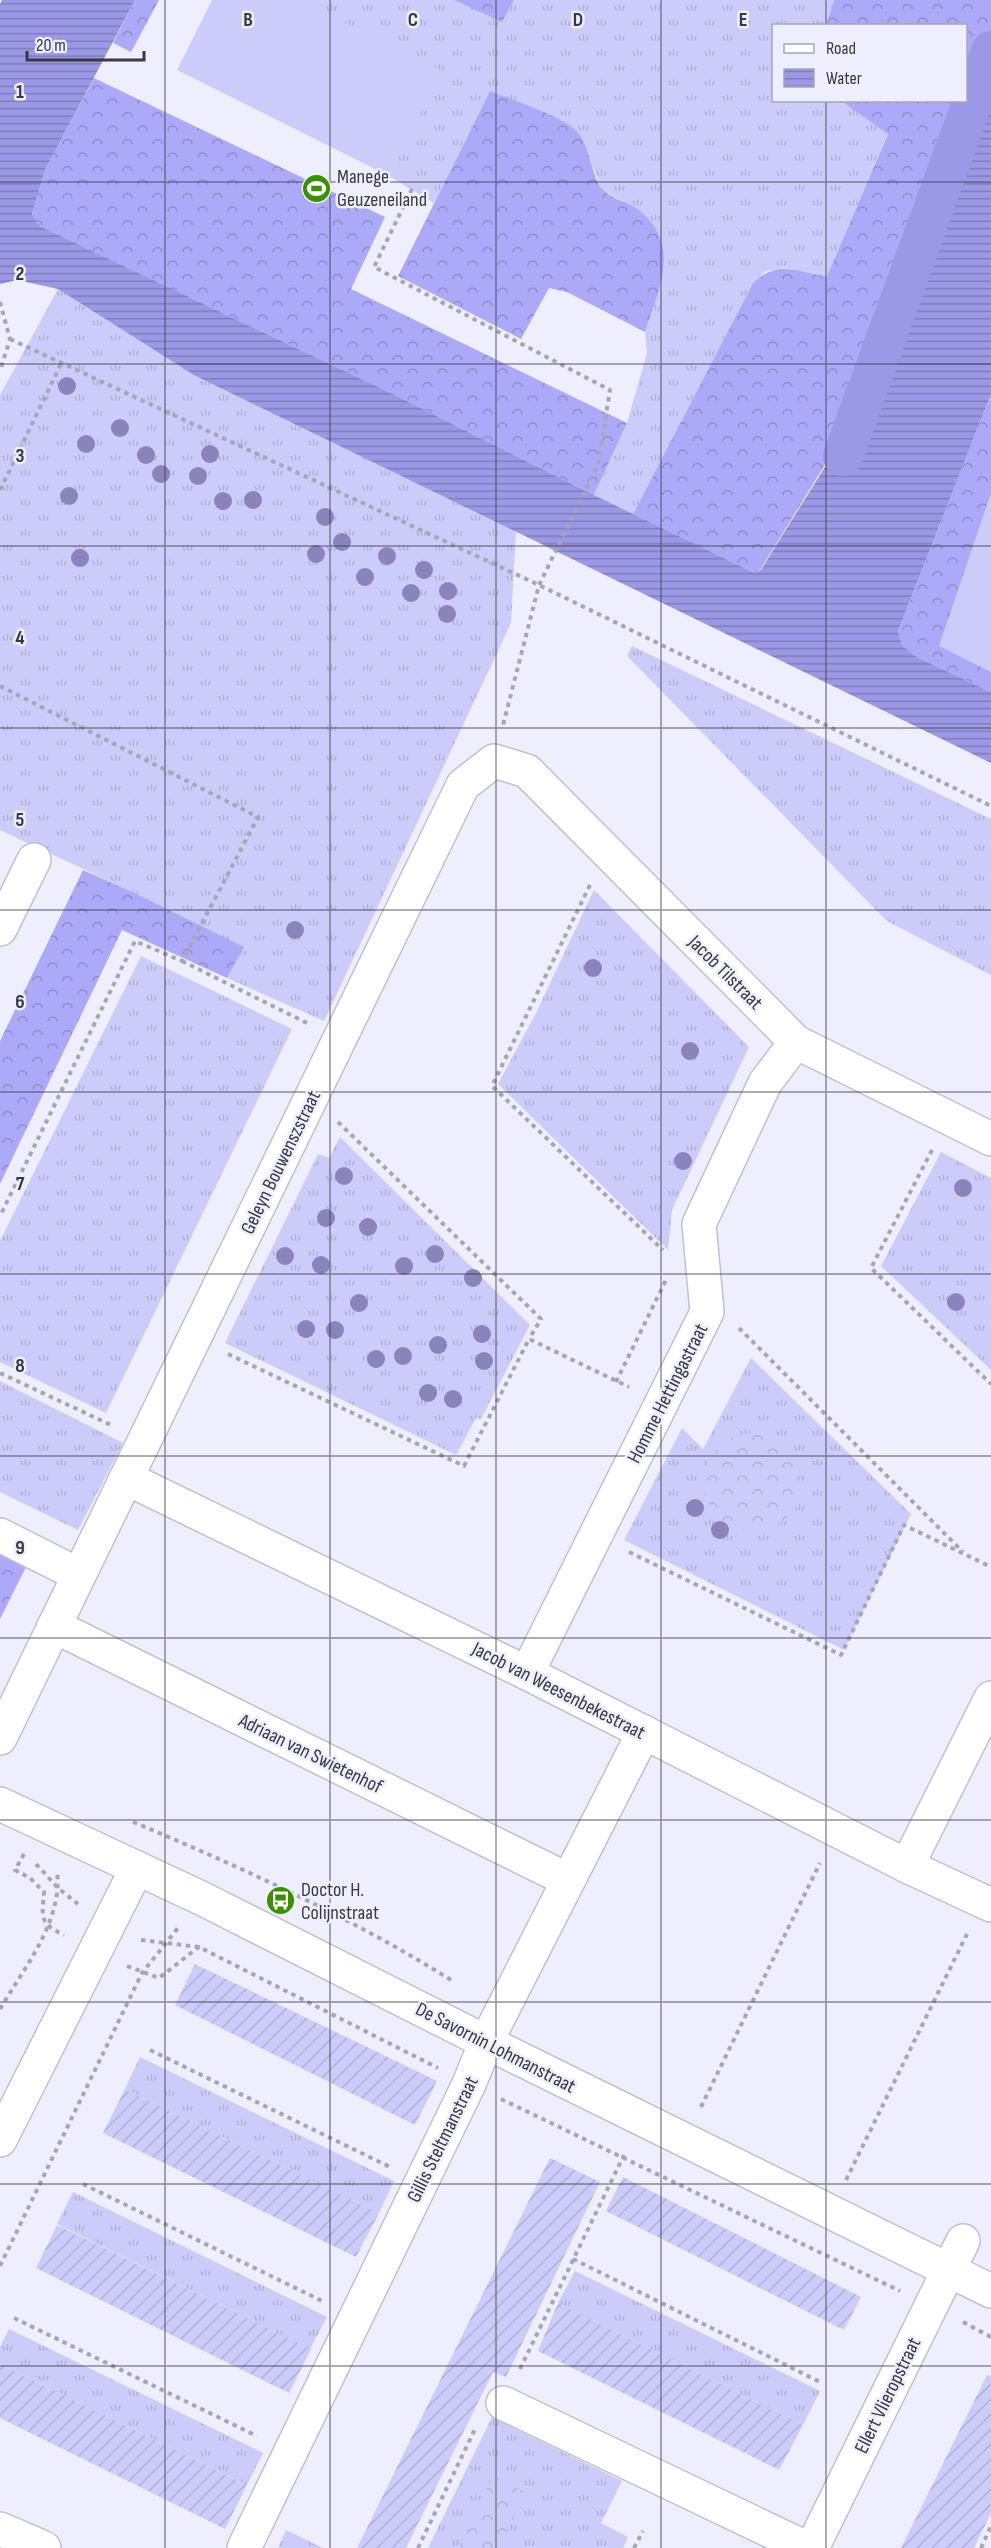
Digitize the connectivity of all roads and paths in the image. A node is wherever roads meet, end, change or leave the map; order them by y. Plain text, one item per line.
1 (412, 189) dead end
2 (0, 303) edge
3 (9, 339) junction
4 (61, 364) junction
5 (0, 371) edge
6 (0, 490) edge
7 (539, 585) junction
8 (0, 686) edge
9 (494, 761) junction
10 (991, 806) edge
11 (614, 858) junction
12 (34, 860) dead end
13 (0, 929) edge
14 (182, 962) junction
15 (340, 1039) junction
16 (796, 1042) junction
17 (312, 1096) junction
18 (948, 1118) junction
19 (991, 1139) edge
20 (0, 1216) edge
21 (667, 1254) dead end
22 (670, 1272) dead end
23 (706, 1296) junction
24 (195, 1339) junction
25 (529, 1339) junction
26 (0, 1373) edge
27 (616, 1382) junction
28 (991, 1384) edge
29 (662, 1403) junction
30 (144, 1441) junction
31 (126, 1478) junction
32 (0, 1535) edge
33 (596, 1536) junction
34 (965, 1555) junction
35 (991, 1567) edge
36 (79, 1575) junction
37 (54, 1626) junction
38 (527, 1673) junction
39 (991, 1698) edge
40 (644, 1732) junction
41 (0, 1738) edge
42 (0, 1804) edge
43 (837, 1830) junction
44 (65, 1835) junction
45 (222, 1859) dead end
46 (907, 1866) junction
47 (137, 1868) junction
48 (568, 1880) junction
49 (202, 1899) junction
50 (987, 1903) edge
51 (0, 2009) edge
52 (486, 2042) junction
53 (150, 2050) dead end
54 (699, 2110) dead end
55 (642, 2120) junction
56 (0, 2140) edge
57 (421, 2182) junction
58 (844, 2183) dead end
59 (83, 2184) dead end
60 (963, 2241) dead end
61 (573, 2259) junction
62 (0, 2266) edge
63 (948, 2270) junction
64 (991, 2291) edge
65 (14, 2318) dead end
66 (356, 2318) junction
67 (822, 2383) dead end
68 (503, 2403) joint
69 (477, 2426) dead end
70 (290, 2452) junction
71 (991, 2526) edge
72 (0, 2529) edge
73 (643, 2531) dead end
74 (38, 2547) edge
75 (244, 2548) edge
76 (418, 2548) edge
77 (634, 2548) edge
78 (806, 2548) edge
79 (812, 2548) edge
80 (981, 2548) edge

1 - 7 path
2 - 3 path
3 - 4 path
3 - 5 path
4 - 6 path
4 - 7 path
7 - 9 path
7 - 10 path
8 - 14 path
9 - 11 street, Jacob Tilstraat
9 - 15 street, Geleyn Bouwenszstraat
11 - 16 street, Jacob Tilstraat
11 - 21 path
12 - 13 street
14 - 15 path
14 - 20 path
15 - 17 street, Geleyn Bouwenszstraat
16 - 18 street, Jacob Tilstraat
16 - 23 street, Homme Hettingastraat
17 - 24 street, Geleyn Bouwenszstraat
17 - 25 path
18 - 19 street, Jacob Tilstraat
18 - 28 path
22 - 27 path
23 - 29 street, Homme Hettingastraat
23 - 34 path
24 - 25 path
24 - 30 street, Geleyn Bouwenszstraat
25 - 27 path
26 - 30 path
27 - 29 path
29 - 33 street, Homme Hettingastraat
30 - 31 street, Geleyn Bouwenszstraat
31 - 36 street, Geleyn Bouwenszstraat
31 - 38 street, Jacob van Weesenbekestraat
32 - 36 street
33 - 34 path
33 - 38 street, Homme Hettingastraat
34 - 35 path
36 - 37 street, Geleyn Bouwenszstraat
37 - 41 street, Geleyn Bouwenszstraat
37 - 48 street, Adriaan van Swietenhof
38 - 40 street, Jacob van Weesenbekestraat
39 - 46 street
40 - 43 street, Jacob van Weesenbekestraat
40 - 48 street, Gillis Steltmanstraat
42 - 44 street, De Savornin Lohmanstraat
43 - 46 street, Jacob van Weesenbekestraat
43 - 54 path
44 - 47 street, De Savornin Lohmanstraat
44 - 51 path
45 - 49 path
46 - 50 street, Jacob van Weesenbekestraat
47 - 49 street, De Savornin Lohmanstraat
47 - 56 street
48 - 52 street, Gillis Steltmanstraat
49 - 52 street, De Savornin Lohmanstraat
49 - 62 path
50 - 58 path
52 - 55 street, De Savornin Lohmanstraat
52 - 57 street, Gillis Steltmanstraat
53 - 57 path
55 - 61 path
55 - 63 street, De Savornin Lohmanstraat
57 - 66 street, Gillis Steltmanstraat
59 - 66 path
60 - 63 street, Ellert Vlieropstraat
61 - 67 path
61 - 68 path
63 - 64 street, De Savornin Lohmanstraat
63 - 79 street, Ellert Vlieropstraat
65 - 70 path
66 - 70 street, Gillis Steltmanstraat
68 - 78 street
69 - 76 path
70 - 75 street, Gillis Steltmanstraat
71 - 80 path
72 - 74 street
73 - 77 path

